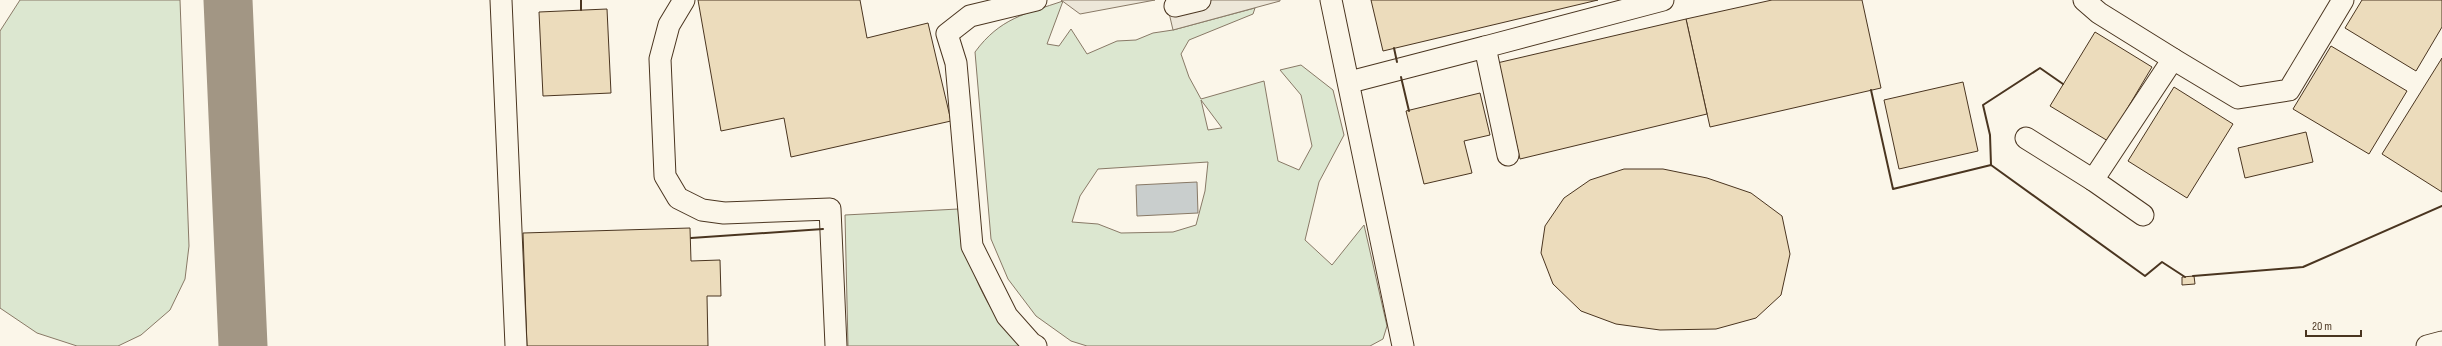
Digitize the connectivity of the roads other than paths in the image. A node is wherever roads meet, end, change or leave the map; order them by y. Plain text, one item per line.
1 (501, 0) edge
2 (684, 0) edge
3 (1036, 0) edge
4 (1200, 0) edge
5 (1332, 0) edge
6 (1664, 0) edge
7 (2084, 0) edge
8 (2343, 0) edge
9 (1175, 6) dead end
10 (1484, 47) junction
11 (2173, 59) junction
12 (1350, 82) junction
13 (2026, 138) dead end
14 (1508, 155) dead end
15 (2094, 180) junction
16 (2144, 215) dead end
17 (2442, 342) edge
18 (516, 346) edge
19 (836, 346) edge
20 (1036, 346) edge
21 (1403, 346) edge
22 (2427, 346) edge

1 - 18 street
2 - 19 street
3 - 20 street
4 - 9 street
5 - 12 street
6 - 10 street
7 - 11 street
8 - 11 street
10 - 12 street
10 - 14 street
11 - 15 street
12 - 21 street
13 - 15 street
15 - 16 street
17 - 22 street

